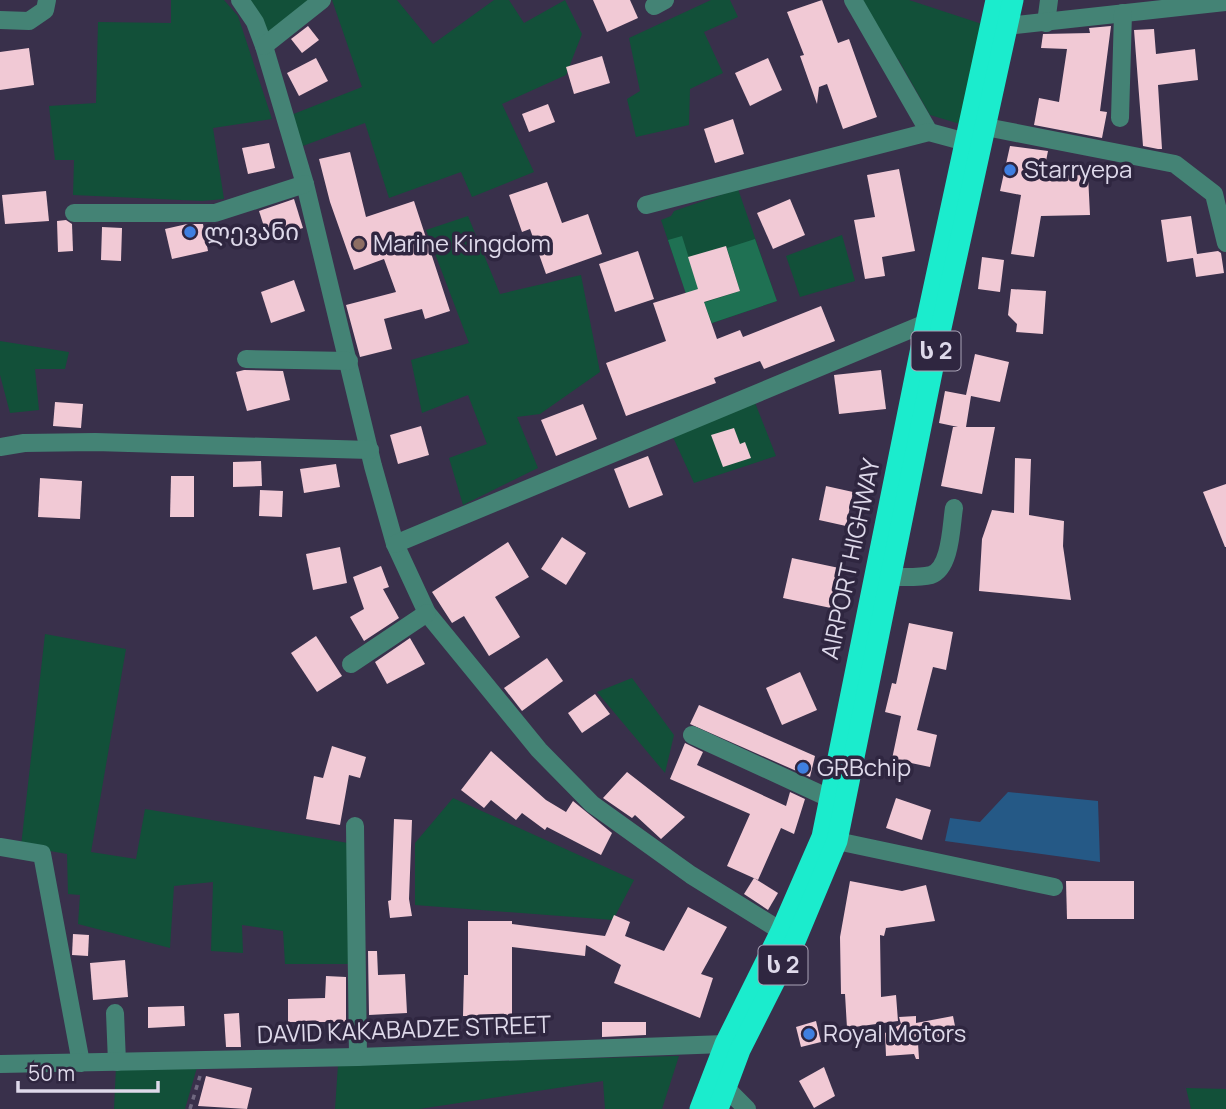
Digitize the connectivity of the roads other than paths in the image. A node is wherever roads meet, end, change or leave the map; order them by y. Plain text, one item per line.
1 (47, 0) edge
2 (240, 0) edge
3 (322, 0) edge
4 (853, 0) edge
5 (996, 0) edge
6 (1013, 0) edge
7 (1049, 0) edge
8 (1226, 2) edge
9 (1123, 13) junction
10 (0, 20) edge
11 (1046, 23) junction
12 (1007, 26) junction
13 (264, 46) junction
14 (1120, 118) dead end
15 (986, 127) junction
16 (929, 132) junction
17 (966, 142) junction
18 (305, 184) junction
19 (646, 205) dead end
20 (74, 213) dead end
21 (1226, 243) edge
22 (926, 323) junction
23 (246, 359) dead end
24 (349, 361) junction
25 (0, 447) edge
26 (370, 450) junction
27 (954, 508) dead end
28 (395, 544) junction
29 (892, 577) junction
30 (427, 613) junction
31 (351, 664) dead end
32 (692, 734) dead end
33 (829, 798) junction
34 (355, 826) dead end
35 (836, 841) junction
36 (0, 847) edge
37 (1054, 887) dead end
38 (781, 931) junction
39 (115, 1013) dead end
40 (725, 1044) junction
41 (358, 1057) junction
42 (117, 1062) junction
43 (81, 1063) junction
44 (0, 1064) edge
45 (725, 1087) junction
46 (700, 1109) edge
47 (718, 1109) edge
48 (747, 1109) edge

1 - 10 street
2 - 13 street
3 - 13 street
4 - 16 street
5 - 17 highway, AIRPORT HIGHWAY / ს 2
6 - 12 highway, AIRPORT HIGHWAY / ს 2
7 - 11 street
8 - 9 street
9 - 11 street
9 - 14 street
11 - 12 street
12 - 15 highway, AIRPORT HIGHWAY / ს 2
13 - 18 street
15 - 21 street
15 - 29 highway, AIRPORT HIGHWAY / ს 2
16 - 17 street
16 - 19 street
17 - 22 highway, AIRPORT HIGHWAY / ს 2
18 - 20 street
18 - 24 street
22 - 28 street
22 - 33 highway, AIRPORT HIGHWAY / ს 2
23 - 24 street
24 - 26 street
25 - 26 street
26 - 28 street
27 - 29 street
28 - 30 street
29 - 35 highway, AIRPORT HIGHWAY / ს 2
30 - 31 street
30 - 38 street
32 - 33 street
33 - 38 highway, AIRPORT HIGHWAY / ს 2
34 - 41 street
35 - 37 street
35 - 45 highway, AIRPORT HIGHWAY / ს 2
36 - 43 street
38 - 40 highway, AIRPORT HIGHWAY / ს 2
39 - 42 street
40 - 41 street, DAVID KAKABADZE STREET
40 - 46 highway, AIRPORT HIGHWAY / ს 2
41 - 42 street, DAVID KAKABADZE STREET
42 - 43 street, DAVID KAKABADZE STREET
43 - 44 street, DAVID KAKABADZE STREET
45 - 47 highway, AIRPORT HIGHWAY / ს 2
45 - 48 street

